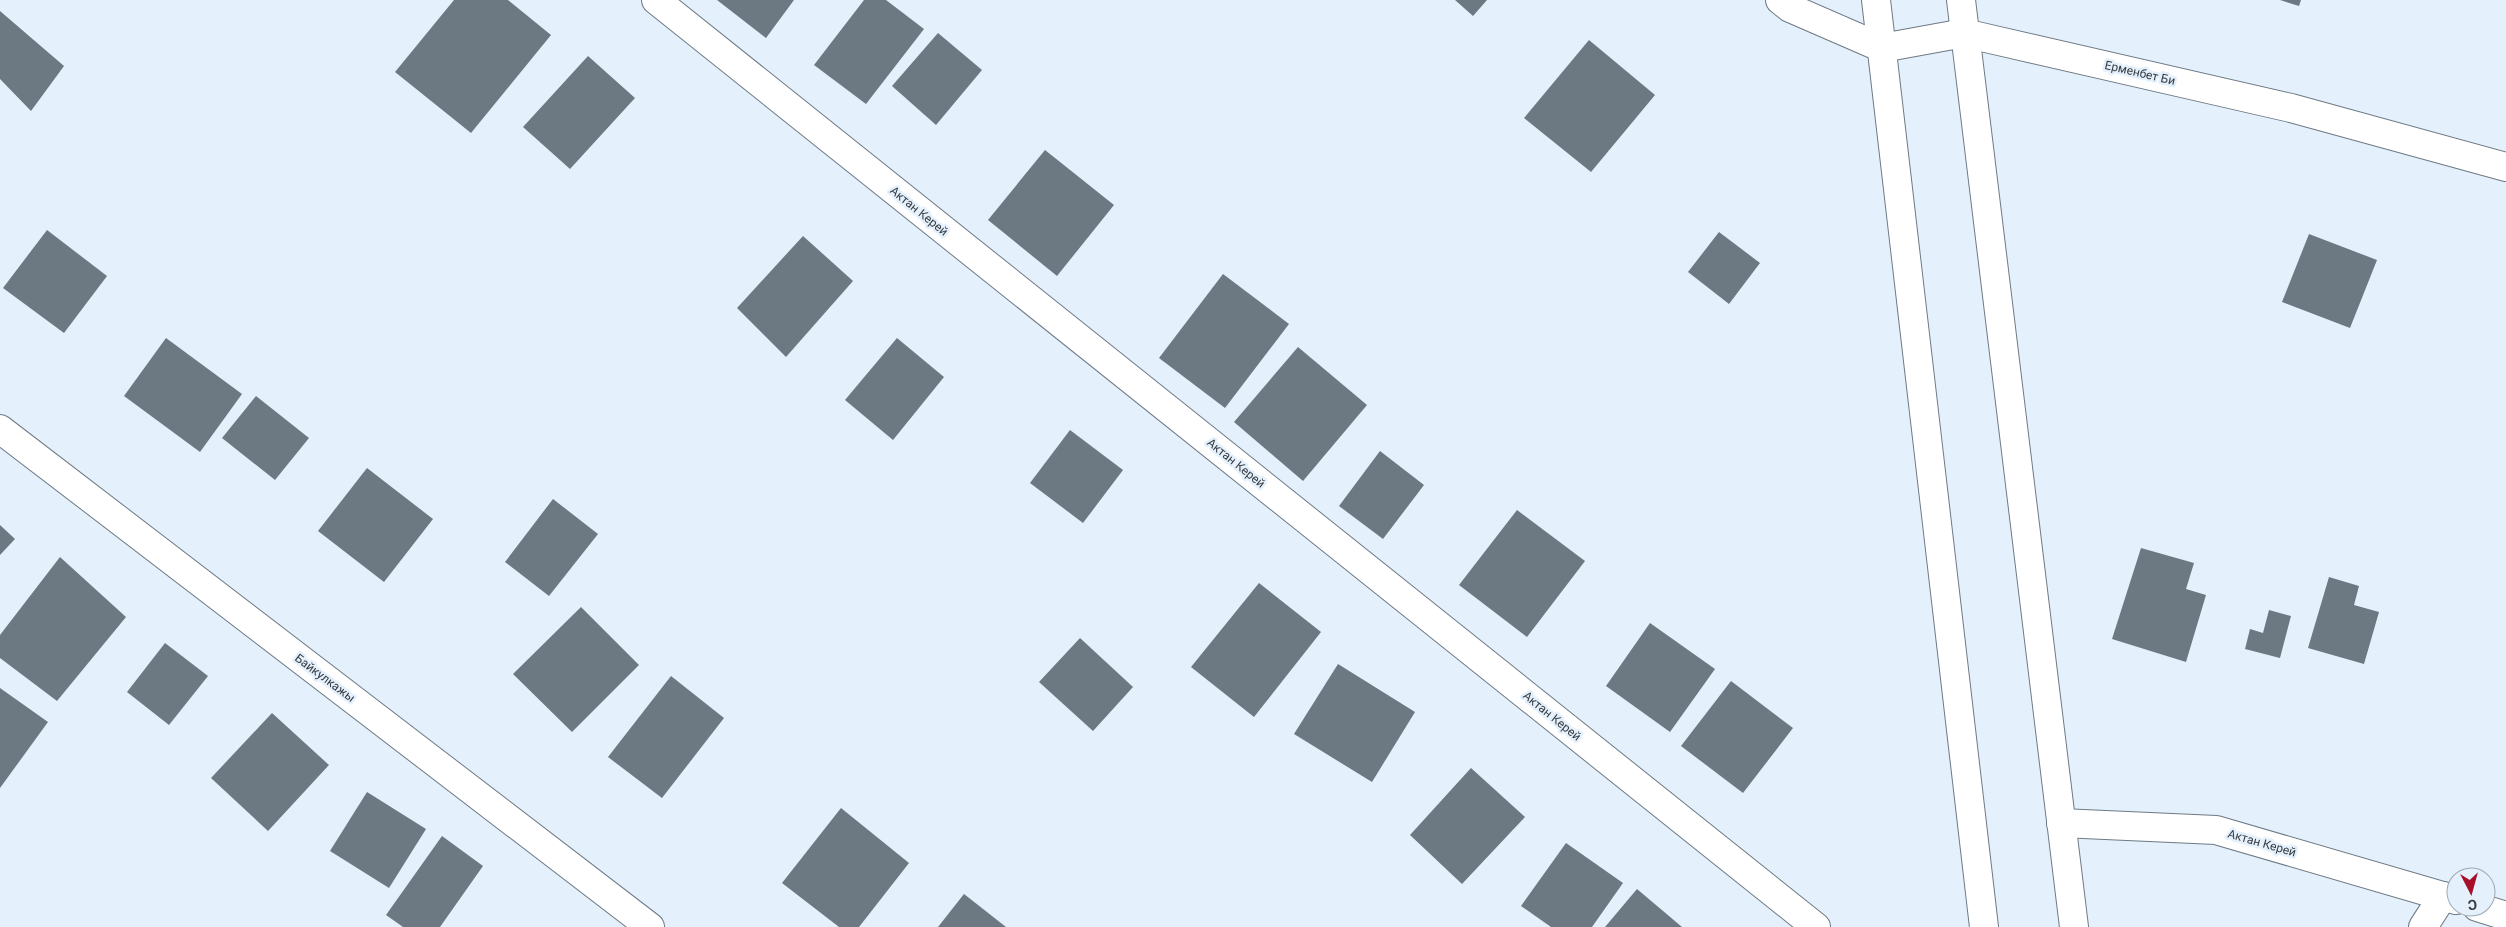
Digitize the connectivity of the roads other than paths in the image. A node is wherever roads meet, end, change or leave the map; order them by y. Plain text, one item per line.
1 (656, 0) edge
2 (1780, 0) edge
3 (1876, 0) edge
4 (1961, 0) edge
5 (1964, 33) junction
6 (1882, 48) junction
7 (2506, 167) edge
8 (0, 429) edge
9 (2061, 823) junction
10 (2446, 897) edge
11 (2446, 901) edge
12 (650, 927) edge
13 (1816, 927) edge
14 (1984, 927) edge
15 (2074, 927) edge
16 (2423, 927) edge

1 - 13 street, Актан Керей
2 - 6 street
3 - 6 street
4 - 5 street
5 - 6 street, Ерменбет Би
5 - 7 street, Ерменбет Би
5 - 9 street
6 - 14 street
8 - 12 street, Байкулкажы
9 - 10 street, Актан Керей
9 - 15 street
11 - 16 street

